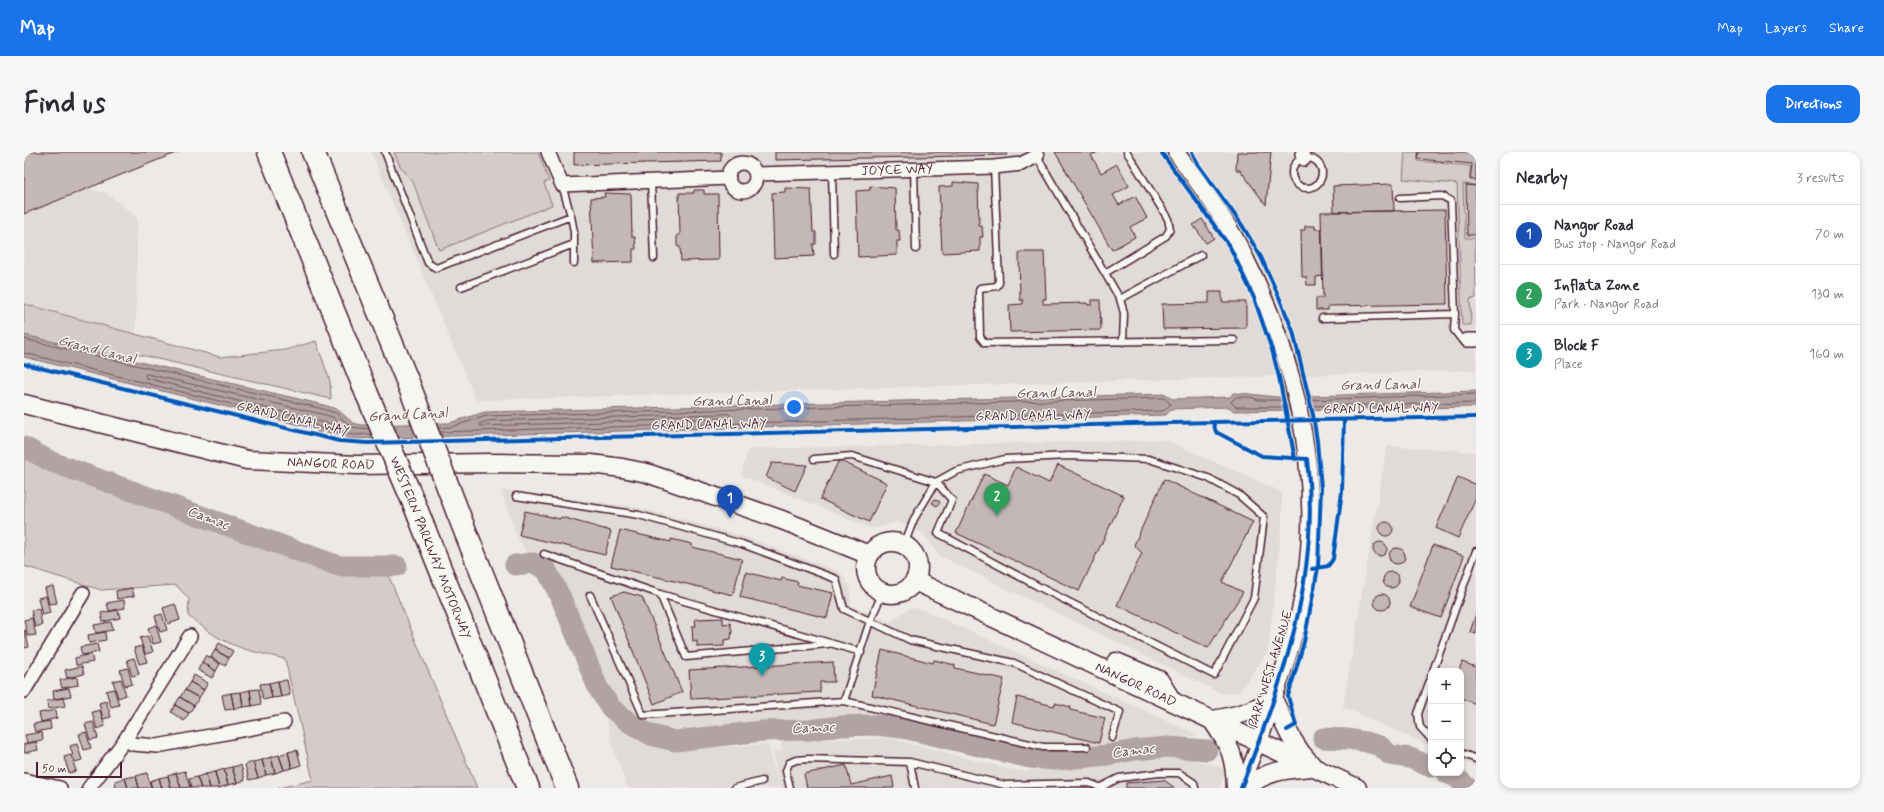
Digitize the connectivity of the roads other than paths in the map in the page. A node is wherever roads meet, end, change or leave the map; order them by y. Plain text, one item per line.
1 (269, 152) edge
2 (313, 152) edge
3 (385, 152) edge
4 (548, 152) edge
5 (735, 152) edge
6 (747, 152) edge
7 (1127, 152) edge
8 (1176, 152) edge
9 (1035, 154) edge
10 (1302, 155) edge
11 (734, 166) junction
12 (994, 167) junction
13 (914, 169) junction
14 (754, 170) junction
15 (832, 172) junction
16 (728, 178) junction
17 (651, 181) junction
18 (562, 185) junction
19 (1400, 198) dead end
20 (571, 216) junction
21 (574, 244) junction
22 (916, 249) dead end
23 (834, 254) dead end
24 (1201, 256) dead end
25 (654, 258) dead end
26 (574, 263) dead end
27 (1105, 273) junction
28 (461, 287) dead end
29 (1120, 299) junction
30 (1455, 314) junction
31 (1322, 318) dead end
32 (1234, 340) dead end
33 (1471, 340) edge
34 (1123, 342) junction
35 (24, 404) edge
36 (814, 459) dead end
37 (936, 482) junction
38 (516, 496) dead end
39 (904, 545) junction
40 (1476, 551) edge
41 (544, 554) dead end
42 (869, 555) junction
43 (915, 581) junction
44 (883, 592) junction
45 (83, 594) dead end
46 (660, 594) junction
47 (590, 595) dead end
48 (870, 621) junction
49 (190, 636) dead end
50 (832, 643) junction
51 (861, 652) junction
52 (1434, 668) edge
53 (1428, 686) edge
54 (24, 691) edge
55 (1273, 699) junction
56 (844, 701) junction
57 (1212, 720) junction
58 (284, 722) dead end
59 (1428, 735) edge
60 (1112, 738) dead end
61 (125, 740) junction
62 (1259, 742) junction
63 (1087, 747) dead end
64 (1464, 754) edge
65 (1476, 759) edge
66 (910, 762) junction
67 (1314, 767) junction
68 (24, 780) edge
69 (762, 782) dead end
70 (1102, 787) edge
71 (60, 788) edge
72 (89, 788) edge
73 (528, 788) edge
74 (567, 788) edge
75 (735, 788) edge
76 (790, 788) edge
77 (915, 788) edge
78 (1195, 788) edge
79 (1236, 788) edge
80 (1241, 788) edge
81 (1247, 788) edge
82 (1356, 788) edge

1 - 73 highway, WESTERN PARKWAY MOTORWAY, bridge
2 - 74 highway, bridge
3 - 20 lane
4 - 18 street
5 - 11 street
6 - 14 street
7 - 27 lane
8 - 55 street, PARK WEST AVENUE
9 - 12 street, JOYCE WAY
9 - 27 lane
10 - 10 lane
11 - 14 street
11 - 16 street
12 - 13 street, JOYCE WAY
12 - 34 lane
13 - 15 street, JOYCE WAY
13 - 22 lane
14 - 15 street, JOYCE WAY
14 - 16 street
15 - 23 lane
16 - 17 street
17 - 18 street
17 - 25 lane
18 - 20 lane
19 - 30 lane
20 - 21 lane
21 - 26 lane
21 - 28 lane
24 - 29 lane
27 - 29 lane
29 - 34 lane
30 - 31 lane
30 - 33 lane
32 - 34 lane
35 - 42 main road, NANGOR ROAD
36 - 37 lane
37 - 37 lane
37 - 39 lane
38 - 48 lane
39 - 42 main road
39 - 43 main road
40 - 52 lane
41 - 46 lane
42 - 44 main road
43 - 44 main road
43 - 57 main road, NANGOR ROAD
44 - 48 lane
45 - 54 street
46 - 50 lane
46 - 50 lane
47 - 56 lane
48 - 51 lane
48 - 60 lane
49 - 61 street
50 - 51 lane
51 - 56 lane
53 - 59 lane
55 - 57 main road
55 - 62 street, PARK WEST AVENUE
55 - 67 main road
56 - 63 lane
57 - 62 main road, NANGOR ROAD
57 - 79 main road
58 - 61 street
61 - 72 street
62 - 67 main road, NANGOR ROAD
62 - 80 street
64 - 65 lane
66 - 70 lane
66 - 76 lane
66 - 77 lane
67 - 81 main road
67 - 82 main road, NANGOR ROAD
68 - 71 street
69 - 75 lane
70 - 78 lane

